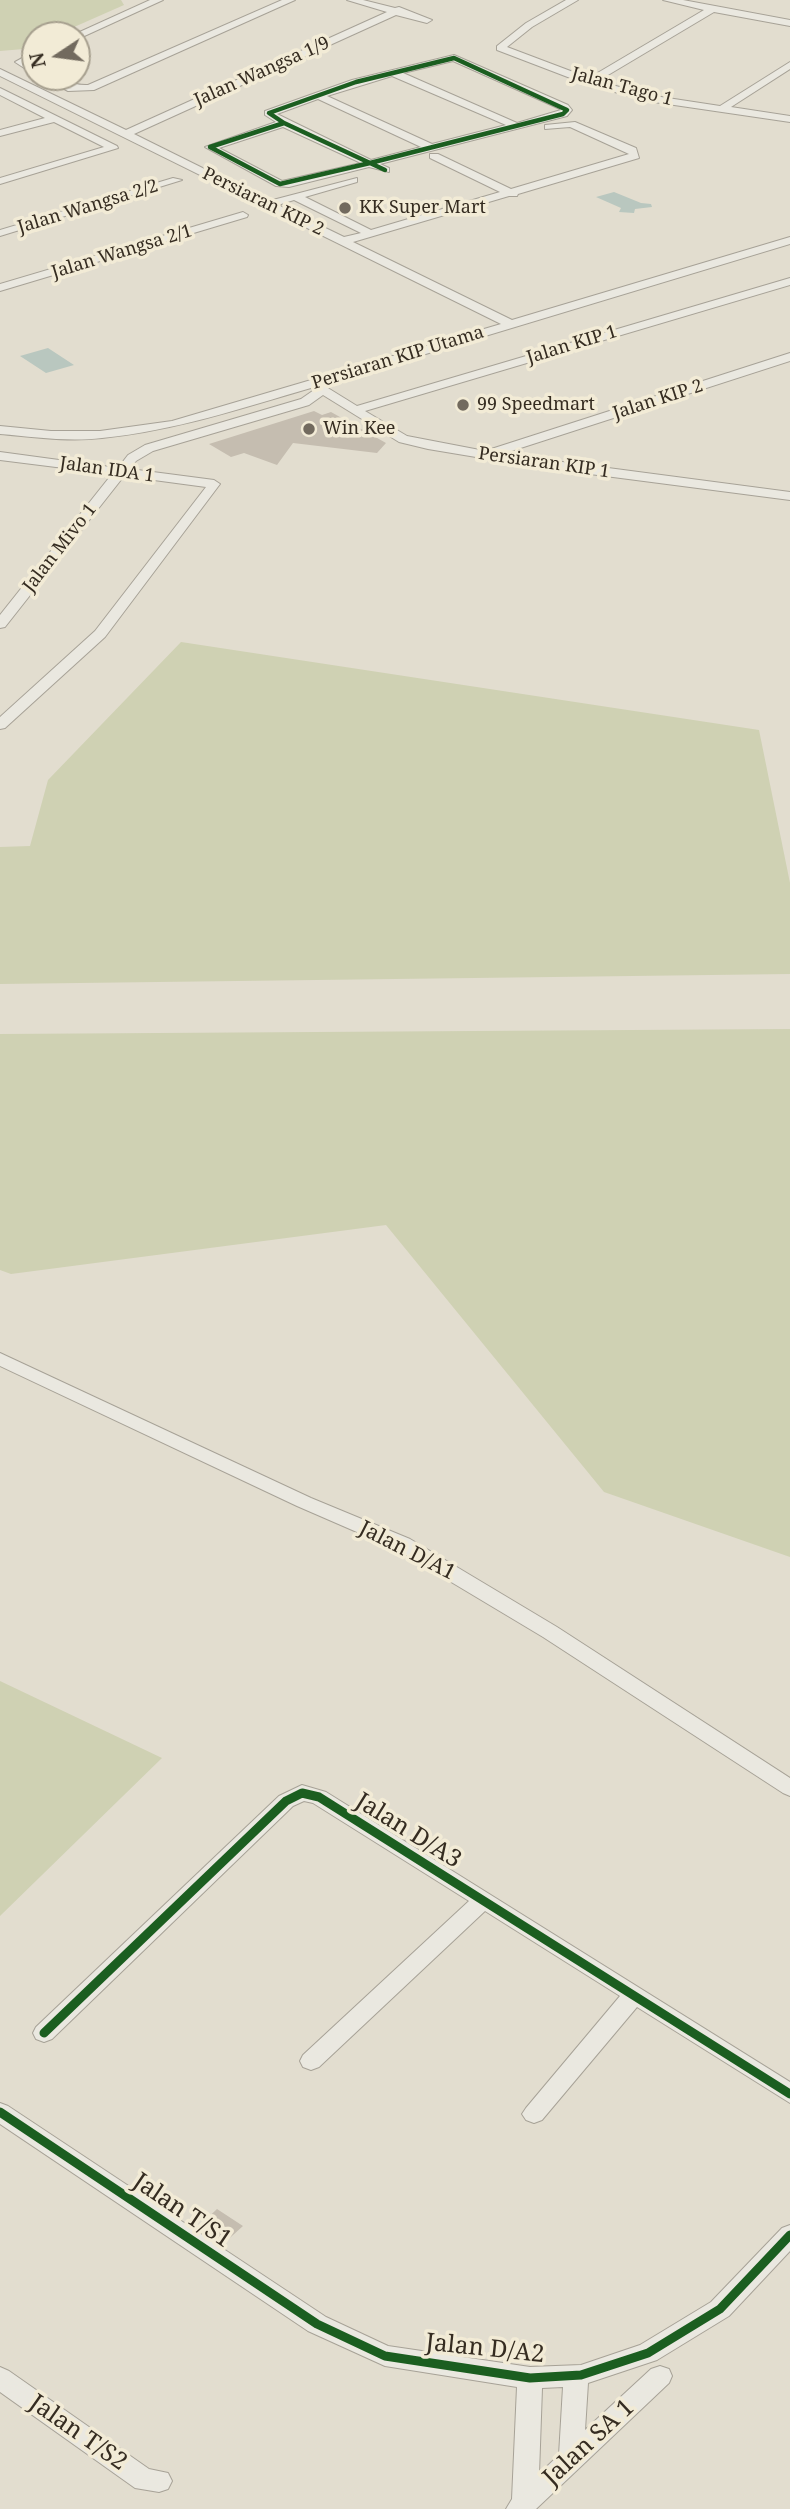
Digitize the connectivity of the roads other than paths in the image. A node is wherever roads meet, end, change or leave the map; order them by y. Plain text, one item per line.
1 (158, 0) edge
2 (290, 0) edge
3 (352, 0) edge
4 (573, 0) edge
5 (668, 0) edge
6 (712, 9) junction
7 (398, 10) junction
8 (790, 12) edge
9 (427, 20) dead end
10 (776, 21) junction
11 (790, 23) edge
12 (91, 30) edge
13 (790, 65) edge
14 (391, 72) junction
15 (2, 74) edge
16 (590, 82) junction
17 (91, 86) edge
18 (0, 91) edge
19 (320, 96) junction
20 (722, 109) junction
21 (53, 119) junction
22 (790, 119) edge
23 (284, 123) junction
24 (516, 126) junction
25 (0, 133) edge
26 (126, 134) junction
27 (432, 152) junction
28 (370, 163) junction
29 (351, 168) junction
30 (385, 170) junction
31 (367, 176) junction
32 (177, 180) dead end
33 (0, 181) edge
34 (513, 194) junction
35 (296, 197) junction
36 (269, 204) junction
37 (243, 215) dead end
38 (0, 233) edge
39 (372, 234) junction
40 (790, 240) edge
41 (344, 242) junction
42 (790, 252) edge
43 (790, 281) edge
44 (0, 288) edge
45 (510, 323) junction
46 (526, 331) junction
47 (790, 357) edge
48 (317, 387) junction
49 (355, 410) junction
50 (0, 430) edge
51 (129, 437) junction
52 (0, 440) edge
53 (485, 455) junction
54 (0, 456) edge
55 (120, 473) junction
56 (790, 496) edge
57 (0, 624) edge
58 (0, 725) edge
59 (0, 1359) edge
60 (790, 1788) edge
61 (482, 1901) junction
62 (635, 1994) junction
63 (44, 2033) dead end
64 (311, 2061) dead end
65 (790, 2094) edge
66 (0, 2112) edge
67 (534, 2114) dead end
68 (790, 2235) edge
69 (343, 2339) joint
70 (576, 2375) junction
71 (660, 2376) dead end
72 (0, 2378) edge
73 (530, 2378) junction
74 (571, 2460) junction
75 (159, 2482) dead end
76 (522, 2506) edge

1 - 12 street
2 - 17 street
3 - 7 street
4 - 16 street, Jalan Tago 1
5 - 6 street
6 - 10 street
6 - 16 street
7 - 9 street
7 - 26 street, Jalan Wangsa 1/9
8 - 10 street
10 - 11 street
13 - 20 street
14 - 19 street
14 - 24 street
14 - 24 street
15 - 26 street, Persiaran KIP 2
16 - 20 street, Jalan Tago 1
18 - 21 street
19 - 23 street
19 - 27 street
20 - 22 street, Jalan Tago 1
21 - 25 street
21 - 33 street
23 - 28 street
23 - 29 street
24 - 27 street
26 - 36 street, Persiaran KIP 2
27 - 28 street
27 - 30 street
27 - 34 street
27 - 34 street
28 - 29 street
28 - 30 street
29 - 31 street
30 - 31 street
31 - 35 street
32 - 38 street, Jalan Wangsa 2/2
34 - 39 street
35 - 36 street
35 - 39 street
36 - 41 street, Persiaran KIP 2
37 - 44 street, Jalan Wangsa 2/1
39 - 41 street
40 - 45 street, Persiaran KIP Utama
41 - 45 street, Persiaran KIP 2
42 - 46 street, Persiaran KIP Utama
43 - 49 street, Jalan KIP 1
45 - 46 street, Persiaran KIP 2
45 - 48 street, Persiaran KIP Utama
46 - 48 street, Persiaran KIP Utama
47 - 53 street, Jalan KIP 2
48 - 49 street, Persiaran KIP 1
48 - 51 street, Persiaran KIP Utama
48 - 55 street, Jalan Mivo 1
49 - 53 street, Persiaran KIP 1
50 - 51 street, Persiaran KIP Utama
51 - 52 street, Persiaran KIP Utama
53 - 56 street, Persiaran KIP 1
54 - 55 street, Jalan IDA 1
55 - 57 street, Jalan Mivo 1
55 - 58 street, Jalan IDA 1
59 - 60 street, Jalan D/A1
61 - 62 street, Jalan D/A3
61 - 63 street, Jalan D/A3
61 - 64 street
62 - 65 street, Jalan D/A3
62 - 67 street
66 - 69 street, Jalan T/S1
68 - 70 street, Jalan D/A2
69 - 73 street, Jalan D/A2
70 - 73 street, Jalan D/A2
70 - 74 street, Jalan SA 1
71 - 74 street, Jalan SA 1
72 - 75 street, Jalan T/S2
73 - 76 street
74 - 76 street, Jalan SA 1

